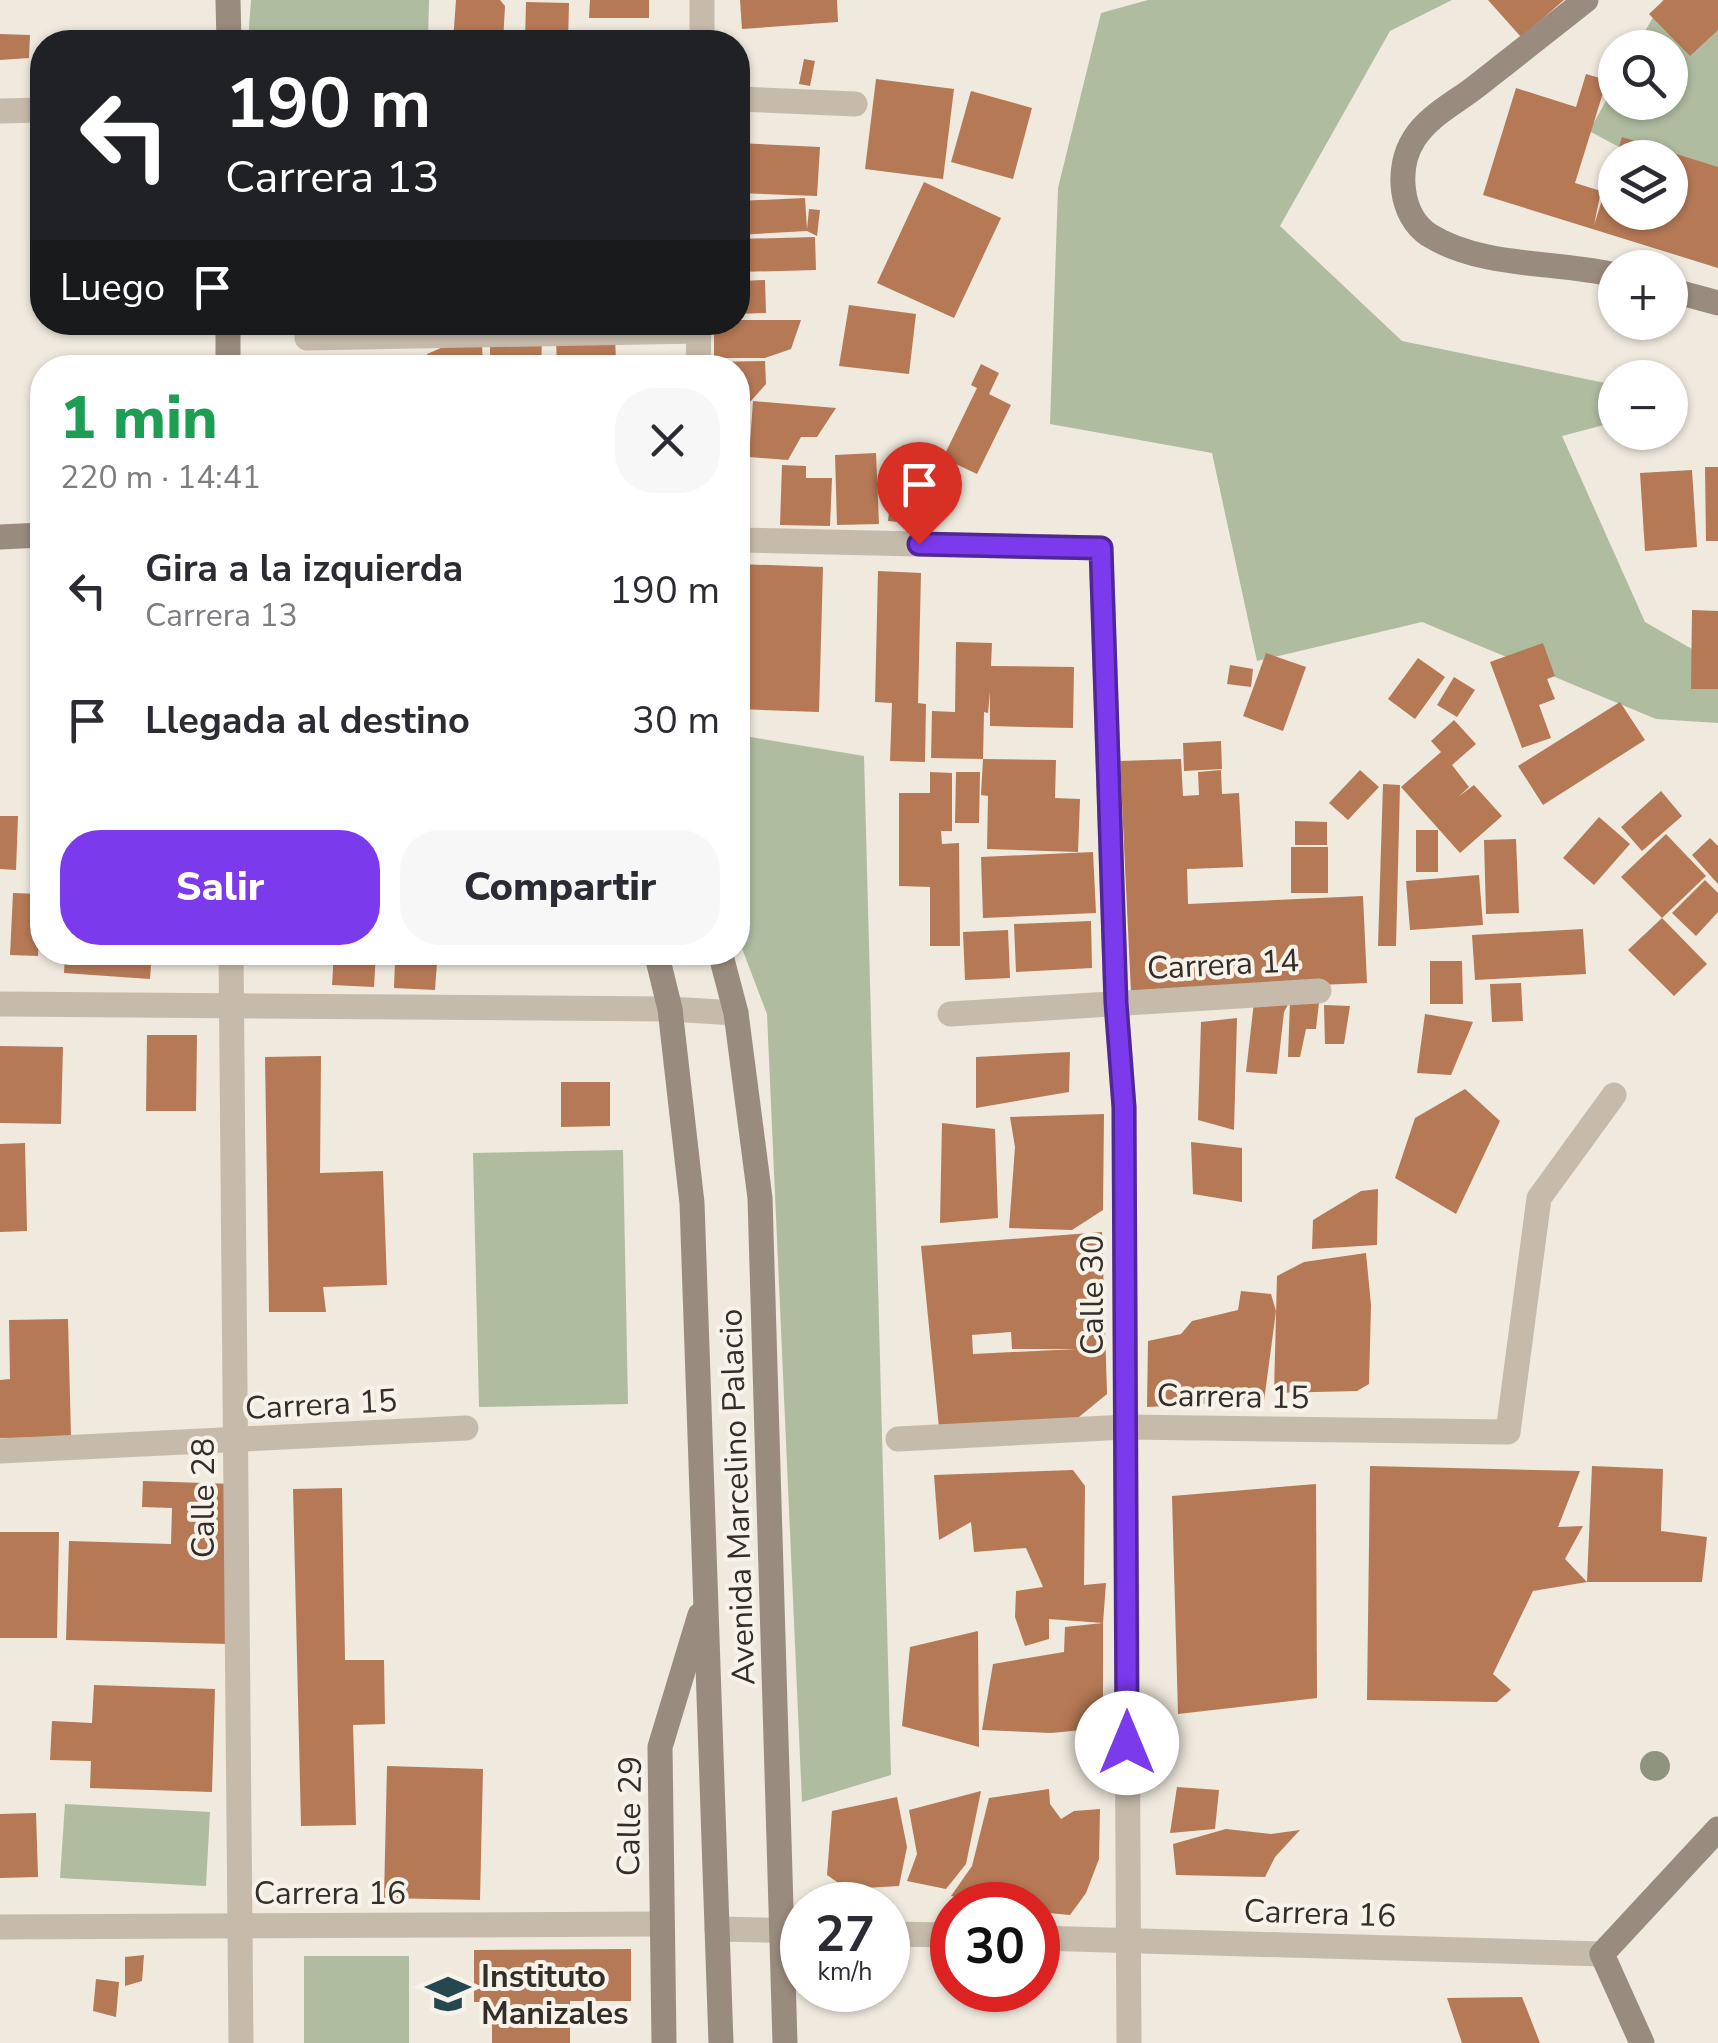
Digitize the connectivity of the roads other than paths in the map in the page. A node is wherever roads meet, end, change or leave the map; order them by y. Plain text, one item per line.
1 (228, 0) edge
2 (702, 0) edge
3 (1586, 0) edge
4 (229, 30) edge
5 (702, 30) edge
6 (750, 99) edge
7 (855, 104) dead end
8 (0, 110) edge
9 (30, 110) edge
10 (1598, 272) edge
11 (1688, 295) edge
12 (1718, 303) edge
13 (414, 335) edge
14 (307, 338) dead end
15 (750, 540) edge
16 (232, 965) edge
17 (659, 965) edge
18 (723, 965) edge
19 (1320, 992) dead end
20 (1116, 1003) junction
21 (0, 1004) edge
22 (234, 1007) junction
23 (670, 1009) junction
24 (736, 1013) junction
25 (950, 1014) dead end
26 (1614, 1095) dead end
27 (1126, 1427) junction
28 (466, 1428) dead end
29 (898, 1440) dead end
30 (234, 1442) junction
31 (0, 1451) edge
32 (706, 1596) junction
33 (1718, 1829) edge
34 (790, 1882) edge
35 (661, 1924) junction
36 (239, 1926) junction
37 (0, 1927) edge
38 (718, 1929) junction
39 (780, 1931) edge
40 (1060, 1938) edge
41 (1128, 1940) junction
42 (1602, 1954) junction
43 (787, 2012) edge
44 (242, 2043) edge
45 (664, 2043) edge
46 (721, 2043) edge
47 (785, 2043) edge
48 (1128, 2043) edge
49 (1642, 2043) edge

1 - 4 main road
2 - 5 street
3 - 10 main road
6 - 7 street
8 - 9 street
11 - 12 main road
13 - 14 street
15 - 20 street, Calle 30
16 - 22 street, Calle 28
17 - 23 main road, Avenida Marcelino Palacio
18 - 24 main road, Avenida Marcelino Palacio
19 - 20 street, Carrera 14
20 - 25 street, Carrera 14
20 - 27 street, Calle 30
21 - 22 street
22 - 23 street
22 - 30 street, Calle 28
23 - 24 street
23 - 32 main road, Avenida Marcelino Palacio
24 - 34 main road, Avenida Marcelino Palacio
26 - 27 street, Carrera 15
27 - 29 street, Carrera 15
27 - 41 street, Calle 30
28 - 30 street, Carrera 15
30 - 31 street, Carrera 15
30 - 36 street, Calle 28
32 - 35 main road, Calle 29
32 - 38 main road, Avenida Marcelino Palacio
33 - 42 main road
35 - 36 street, Carrera 16
35 - 45 main road, Calle 29
36 - 37 street, Carrera 16
36 - 44 street, Calle 28
38 - 39 street
38 - 46 main road, Avenida Marcelino Palacio
40 - 41 street, Carrera 16
41 - 42 street, Carrera 16
41 - 48 street, Calle 30
42 - 49 main road
43 - 47 main road, Avenida Marcelino Palacio

